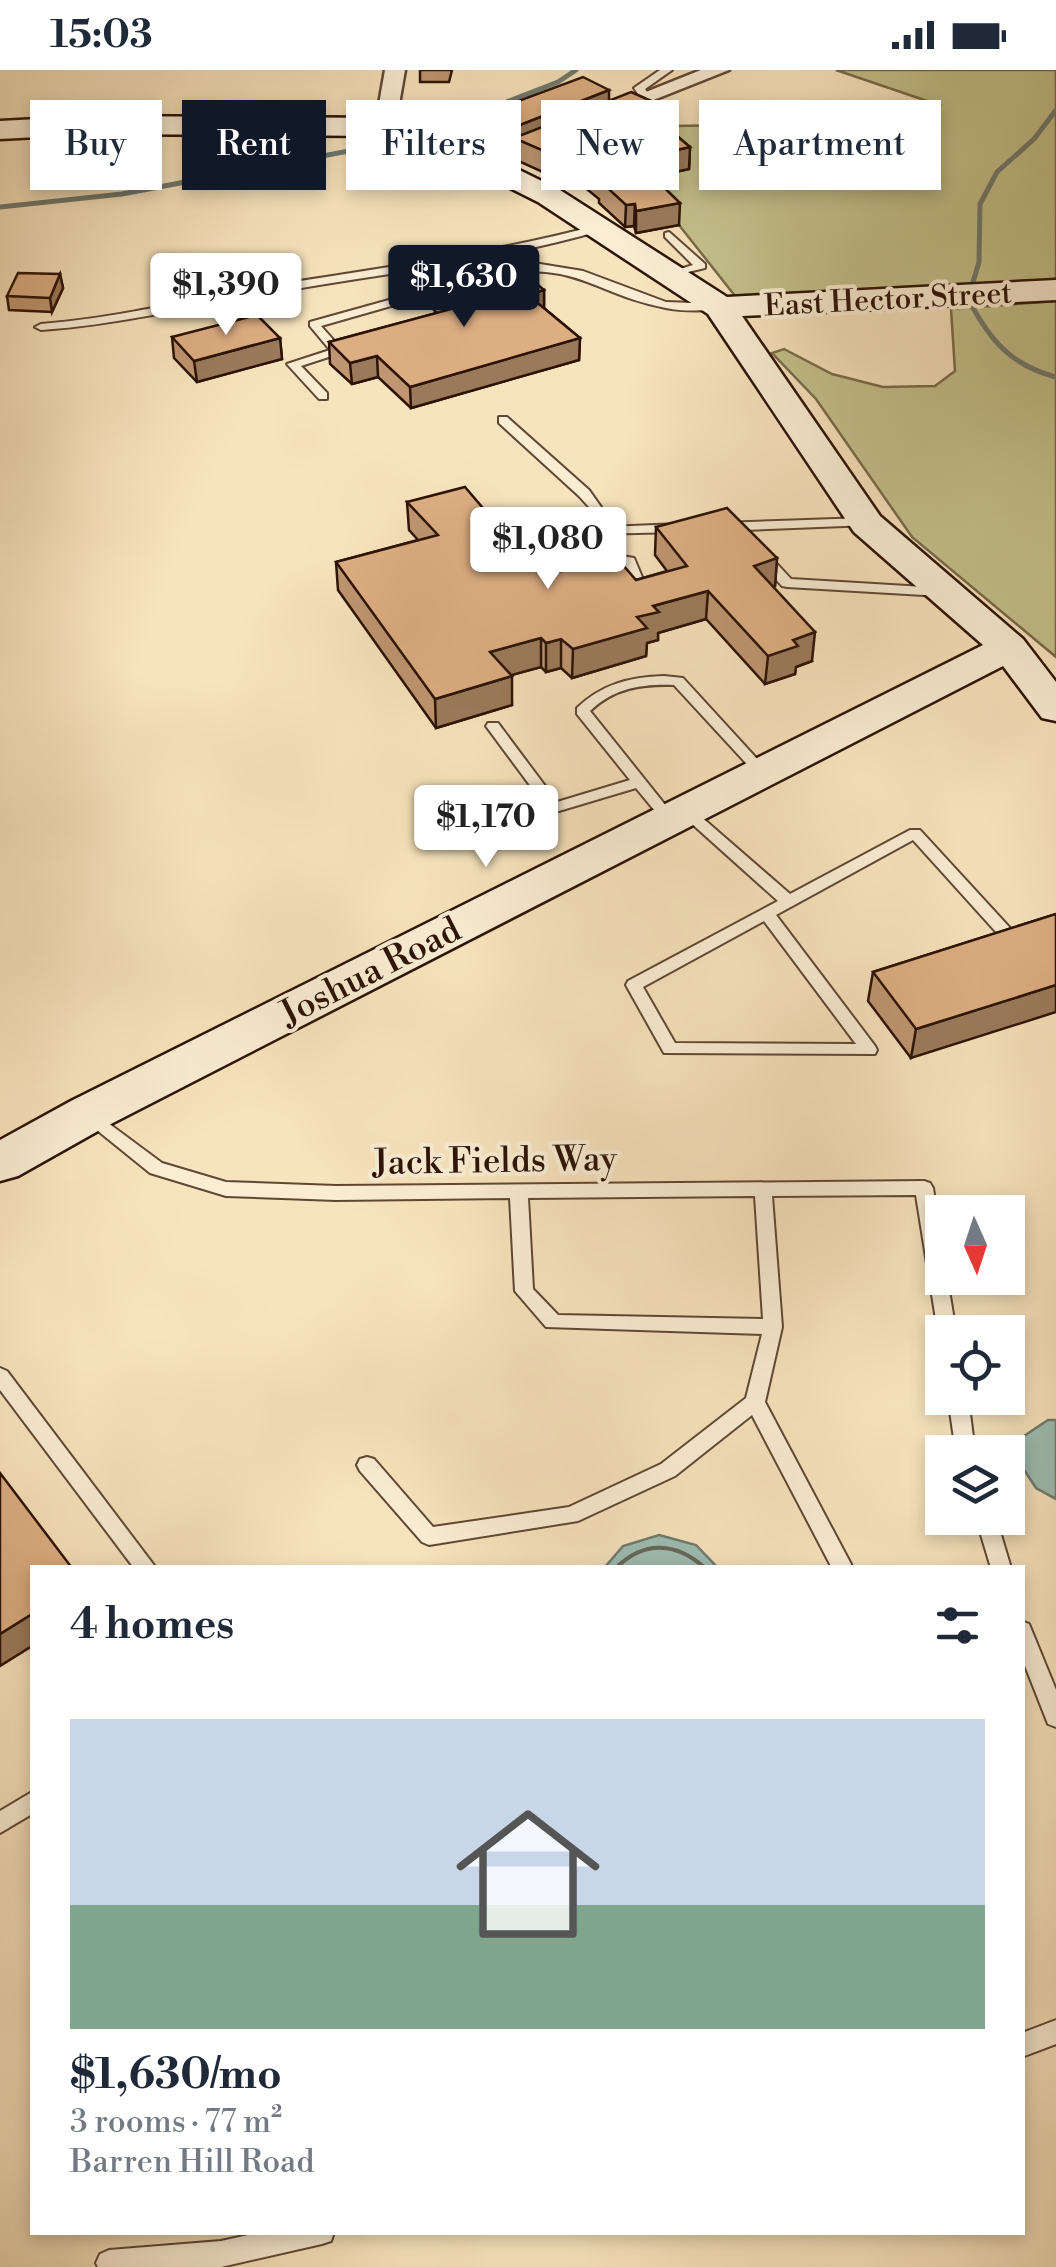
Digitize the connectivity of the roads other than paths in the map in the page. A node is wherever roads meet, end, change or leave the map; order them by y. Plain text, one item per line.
1 (395, 70) edge
2 (667, 70) edge
3 (720, 70) edge
4 (646, 98) junction
5 (390, 100) edge
6 (346, 127) edge
7 (0, 130) edge
8 (521, 146) edge
9 (521, 181) edge
10 (599, 228) junction
11 (669, 236) dead end
12 (671, 276) junction
13 (474, 279) edge
14 (456, 284) edge
15 (1056, 290) edge
16 (720, 307) junction
17 (41, 327) dead end
18 (324, 396) dead end
19 (502, 420) dead end
20 (865, 522) junction
21 (757, 525) junction
22 (594, 534) junction
23 (599, 556) junction
24 (640, 589) edge
25 (946, 592) junction
26 (1009, 647) junction
27 (1056, 709) edge
28 (492, 726) dead end
29 (762, 772) junction
30 (638, 782) junction
31 (678, 815) junction
32 (788, 901) junction
33 (766, 913) junction
34 (1012, 939) edge
35 (88, 1114) junction
36 (0, 1163) edge
37 (763, 1190) junction
38 (519, 1192) junction
39 (944, 1315) edge
40 (772, 1327) junction
41 (0, 1376) edge
42 (755, 1402) junction
43 (368, 1465) dead end
44 (991, 1535) edge
45 (144, 1565) edge
46 (841, 1565) edge
47 (1000, 1565) edge
48 (1025, 1636) edge
49 (1050, 1687) edge
50 (1056, 1717) edge
51 (30, 1803) edge
52 (0, 1823) edge
53 (1056, 2032) edge
54 (1025, 2045) edge
55 (308, 2235) edge
56 (109, 2263) dead end

1 - 5 street
2 - 4 lane
3 - 4 street
4 - 8 street
6 - 7 main road
9 - 10 main road
10 - 12 main road
10 - 17 lane
11 - 12 lane
12 - 16 main road
13 - 16 lane
14 - 18 lane
15 - 16 main road, East Hector Street
16 - 20 main road
19 - 22 lane
20 - 21 lane
20 - 25 main road
21 - 22 lane
21 - 25 lane
22 - 23 lane
22 - 23 lane
23 - 24 lane
25 - 26 main road
26 - 27 main road
26 - 29 main road, Joshua Road
28 - 30 lane
29 - 30 lane
29 - 31 main road, Joshua Road
30 - 31 lane
31 - 32 lane
31 - 35 main road, Joshua Road
32 - 33 lane
32 - 34 lane
33 - 33 lane
35 - 36 main road, Joshua Road
35 - 38 lane, Jack Fields Way
37 - 38 lane, Jack Fields Way
37 - 39 lane, Jack Fields Way
37 - 40 lane
38 - 40 lane
40 - 42 lane
41 - 45 lane
42 - 43 lane
42 - 46 lane
44 - 47 lane
48 - 49 lane
49 - 50 lane
51 - 52 lane
53 - 54 lane
55 - 56 lane

